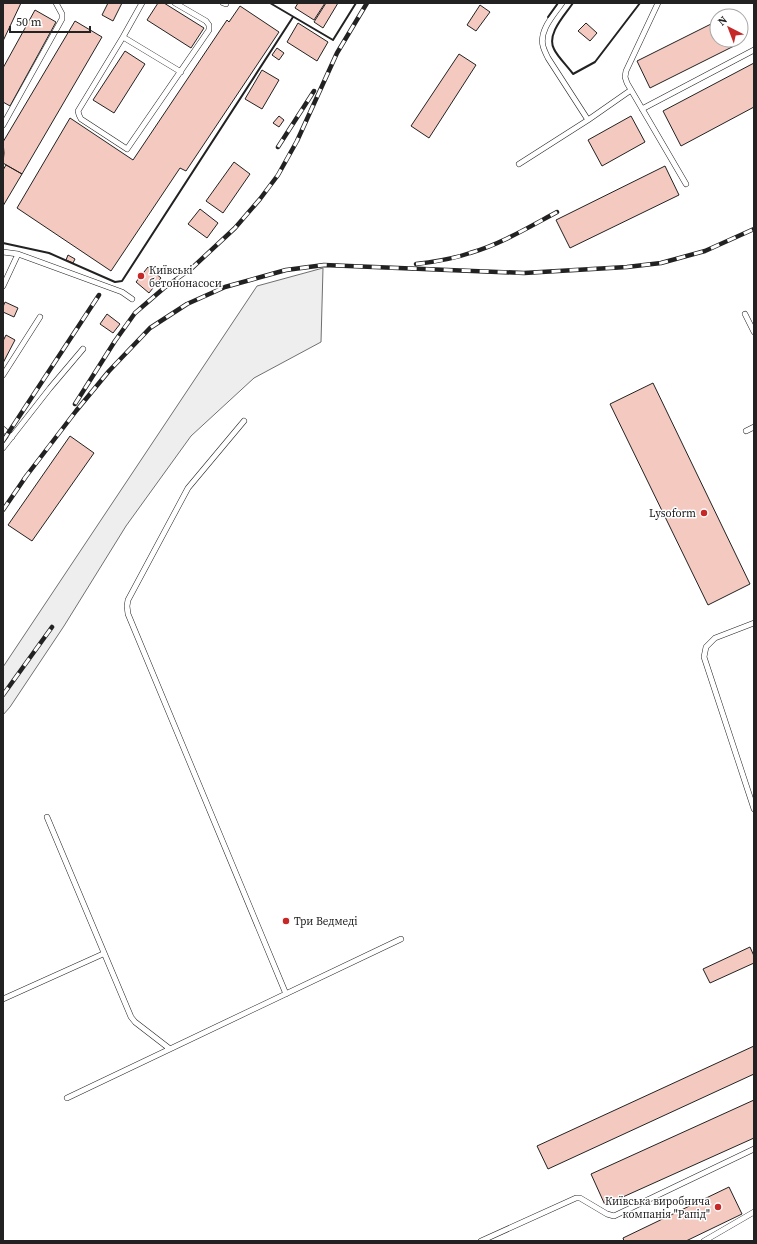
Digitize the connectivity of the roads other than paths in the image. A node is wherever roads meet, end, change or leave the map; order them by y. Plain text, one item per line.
1 (56, 3) edge
2 (142, 3) edge
3 (176, 3) edge
4 (562, 3) edge
5 (658, 3) edge
6 (123, 37) junction
7 (754, 50) edge
8 (181, 72) junction
9 (631, 90) junction
10 (642, 109) junction
11 (588, 120) junction
12 (3, 125) edge
13 (519, 164) dead end
14 (686, 184) dead end
15 (3, 252) edge
16 (18, 254) junction
17 (3, 286) edge
18 (132, 300) dead end
19 (745, 314) dead end
20 (40, 317) dead end
21 (754, 332) edge
22 (83, 349) dead end
23 (3, 375) edge
24 (244, 421) dead end
25 (754, 427) edge
26 (3, 429) edge
27 (746, 431) dead end
28 (12, 437) junction
29 (3, 448) edge
30 (754, 623) edge
31 (754, 809) edge
32 (47, 817) dead end
33 (401, 939) dead end
34 (104, 954) junction
35 (286, 994) junction
36 (3, 999) edge
37 (170, 1049) junction
38 (67, 1098) dead end
39 (754, 1149) edge
40 (754, 1212) edge
41 (481, 1241) edge
42 (704, 1241) edge

1 - 12 lane
2 - 6 lane
3 - 8 lane
4 - 11 lane
5 - 9 lane
6 - 8 lane
6 - 8 lane
7 - 10 lane
9 - 10 lane
9 - 11 lane
10 - 14 lane
11 - 13 lane
15 - 16 lane
16 - 17 lane
16 - 18 lane
19 - 21 lane
20 - 23 lane
22 - 28 lane
24 - 35 lane
25 - 27 lane
26 - 28 lane
28 - 29 lane
30 - 31 lane
32 - 34 lane
33 - 35 lane
34 - 36 lane
34 - 37 lane
35 - 37 lane
37 - 38 lane
39 - 41 lane
40 - 42 lane

